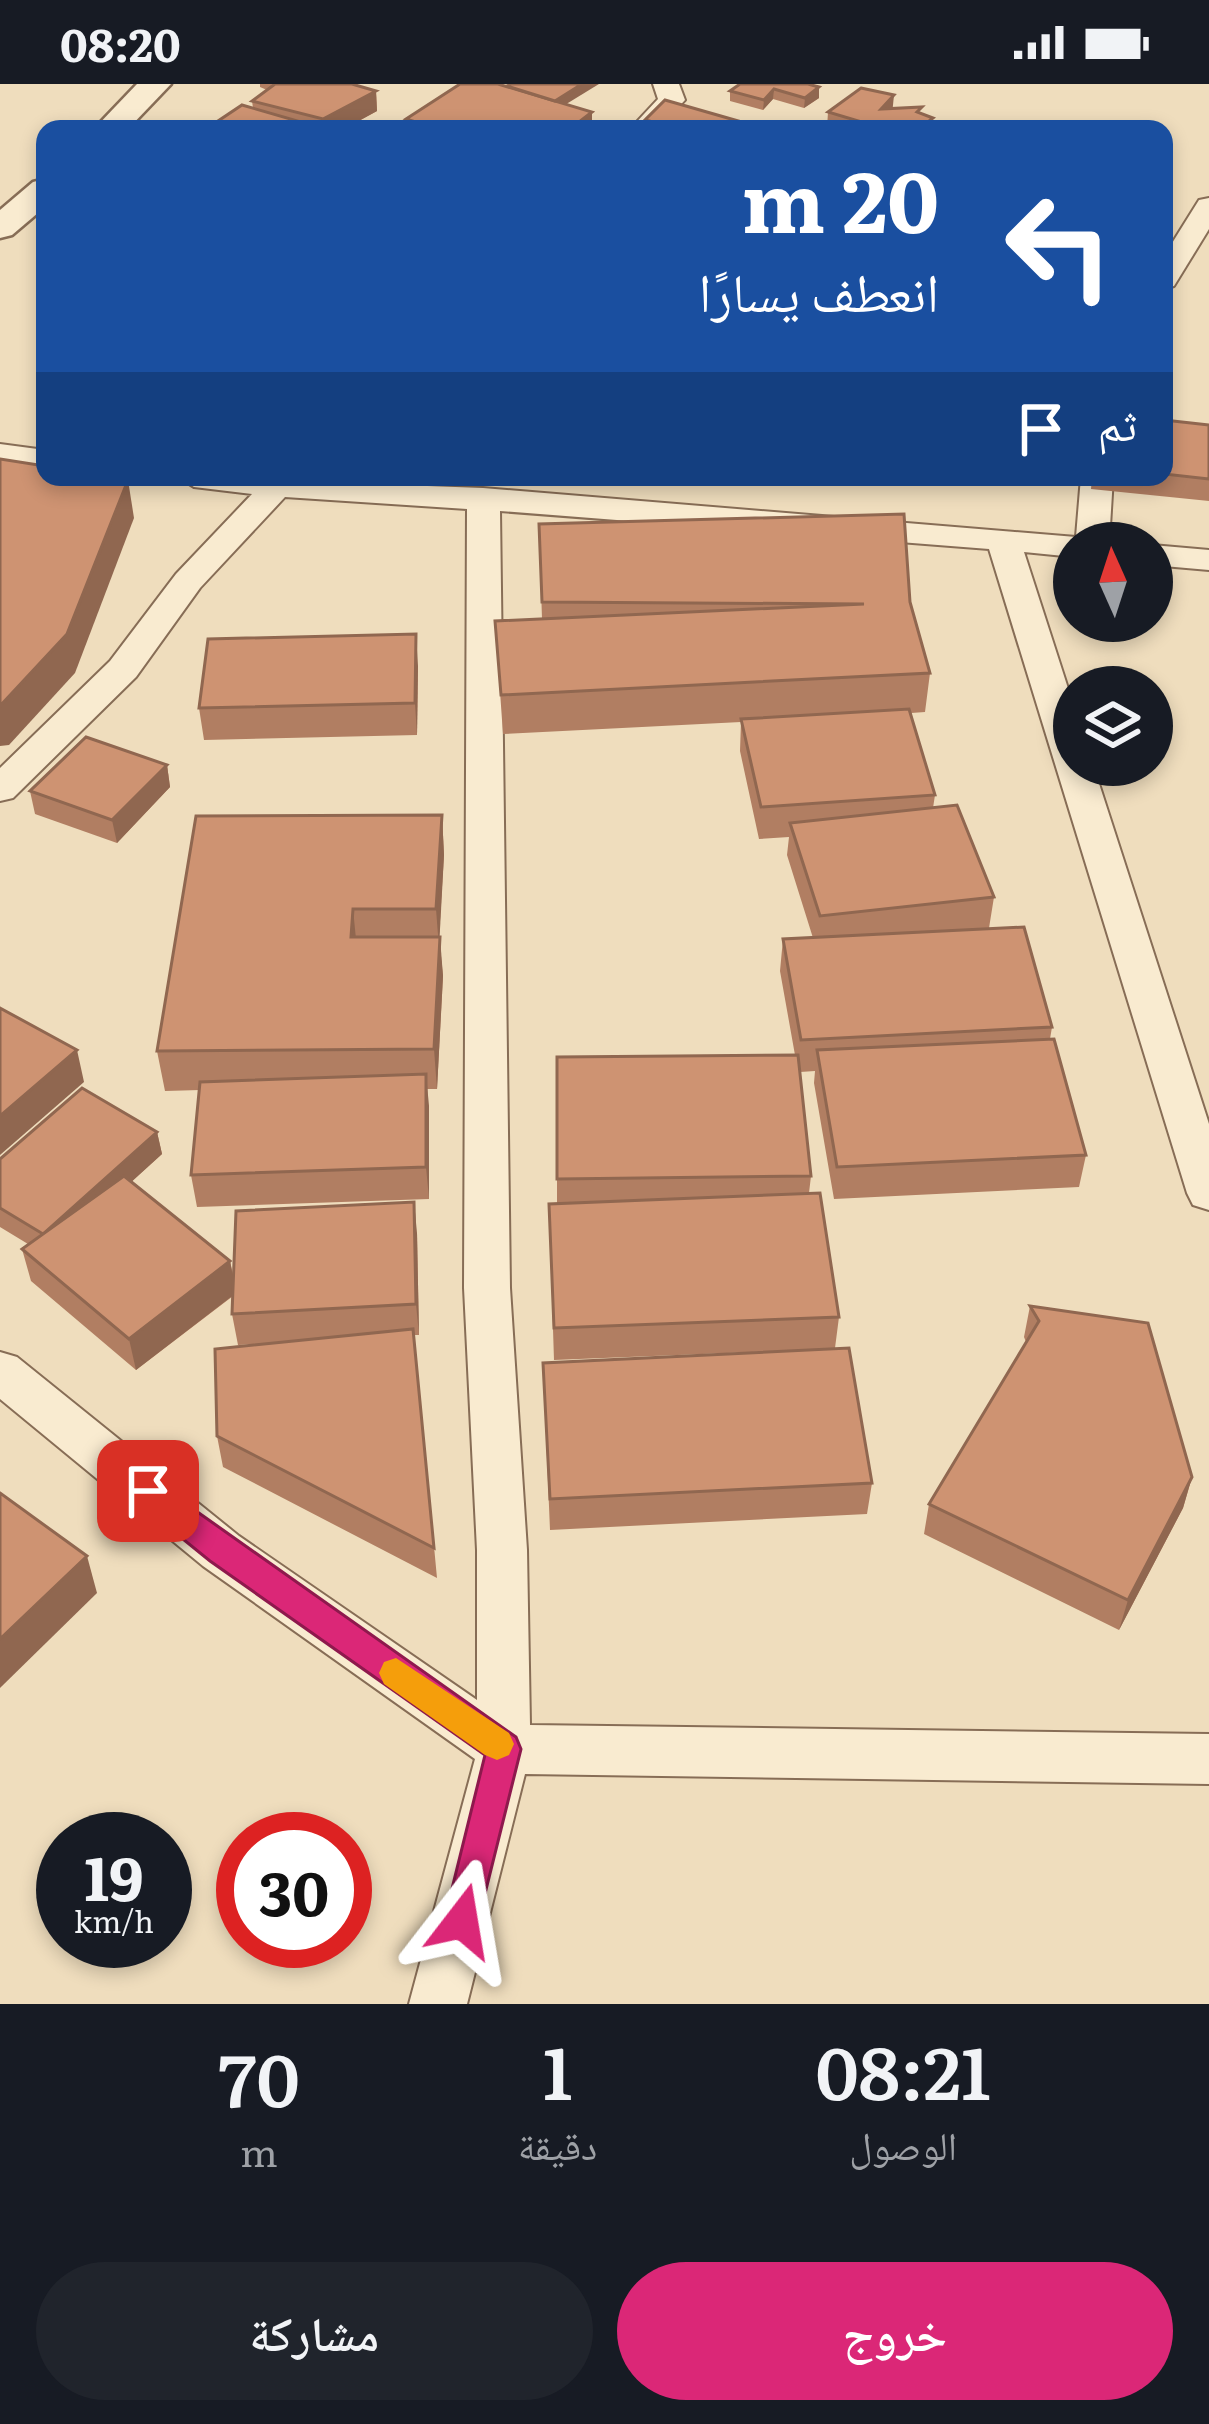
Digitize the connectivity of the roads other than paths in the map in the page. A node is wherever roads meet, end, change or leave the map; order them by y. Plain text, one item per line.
1 (155, 84) edge
2 (666, 84) edge
3 (119, 120) edge
4 (653, 120) edge
5 (36, 197) edge
6 (1209, 206) edge
7 (0, 228) edge
8 (1173, 265) edge
9 (0, 454) edge
10 (36, 459) edge
11 (269, 486) edge
12 (328, 486) edge
13 (386, 486) edge
14 (1096, 486) edge
15 (277, 487) junction
16 (483, 498) junction
17 (1094, 522) edge
18 (1003, 541) junction
19 (1053, 546) edge
20 (1173, 557) edge
21 (1209, 560) edge
22 (1053, 699) edge
23 (1081, 786) edge
24 (0, 789) edge
25 (1209, 1193) edge
26 (0, 1371) edge
27 (504, 1749) junction
28 (1209, 1760) edge
29 (438, 2004) edge

1 - 3 street
2 - 4 street
5 - 7 street
6 - 8 street
9 - 10 street
11 - 15 street
12 - 15 street
13 - 16 street
14 - 17 street
15 - 24 street
16 - 18 street
16 - 27 street
18 - 19 street
18 - 22 street
20 - 21 street
23 - 25 street
26 - 27 street
27 - 28 street
27 - 29 street

